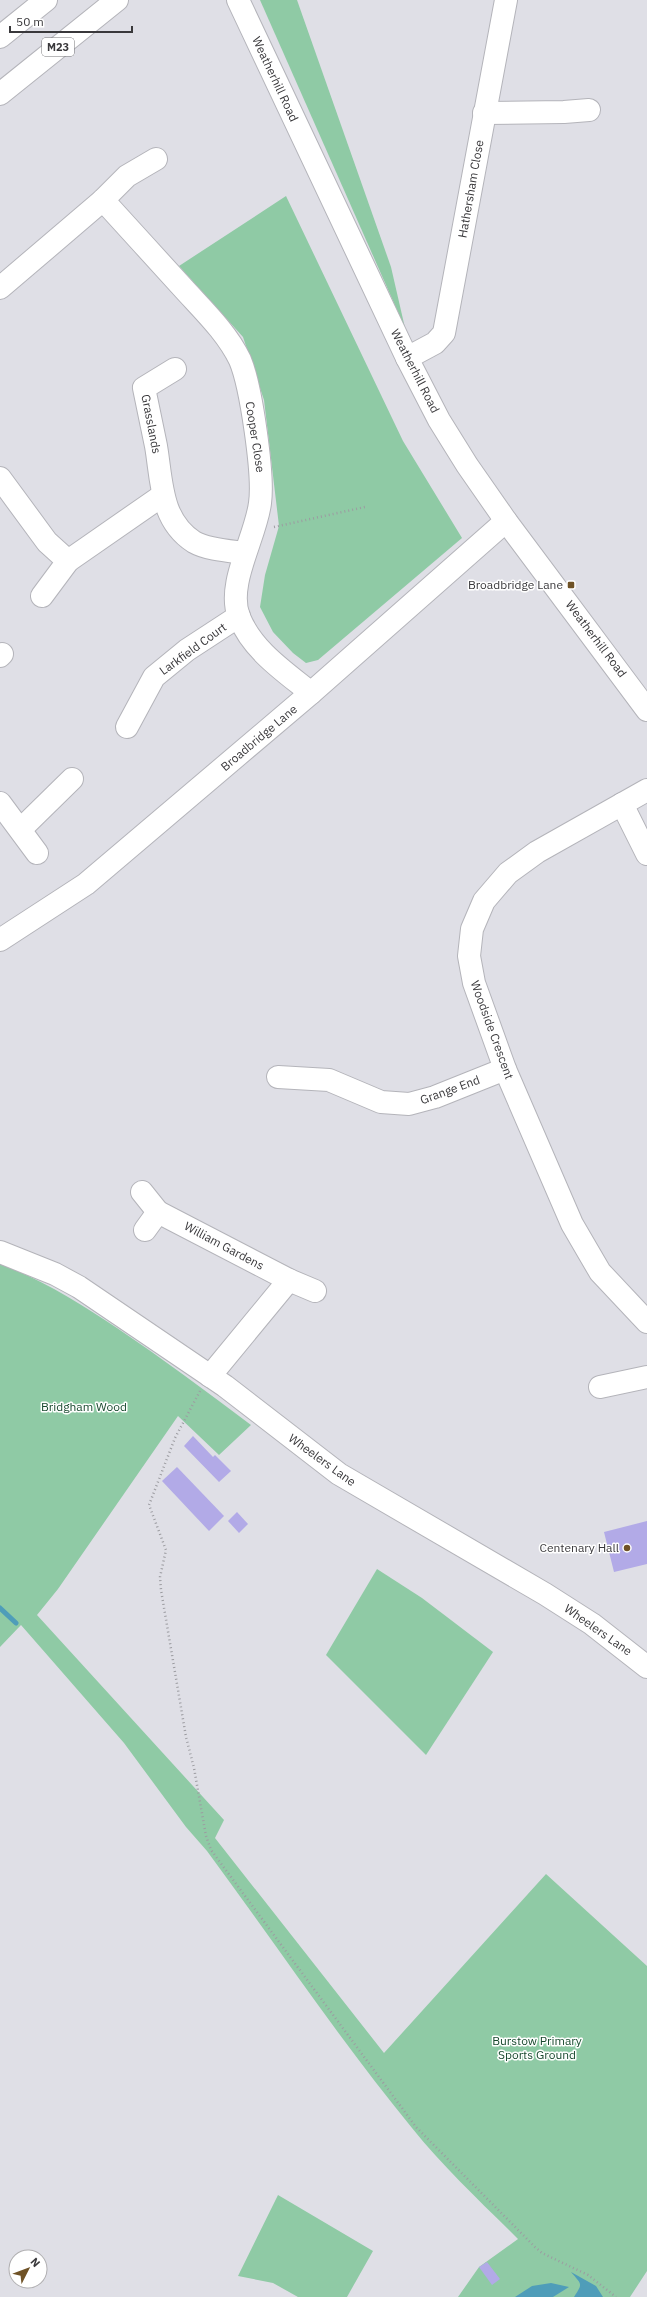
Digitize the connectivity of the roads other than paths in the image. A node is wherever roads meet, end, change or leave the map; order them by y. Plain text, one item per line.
1 (46, 0) edge
2 (116, 0) edge
3 (238, 0) edge
4 (506, 0) edge
5 (0, 37) edge
6 (0, 94) edge
7 (589, 110) dead end
8 (484, 113) junction
9 (156, 158) dead end
10 (103, 200) junction
11 (0, 288) edge
12 (407, 358) junction
13 (175, 369) dead end
14 (0, 478) edge
15 (163, 495) junction
16 (506, 521) junction
17 (245, 553) junction
18 (68, 561) junction
19 (42, 596) dead end
20 (239, 616) junction
21 (311, 693) junction
22 (647, 710) edge
23 (128, 727) dead end
24 (72, 779) dead end
25 (647, 790) edge
26 (0, 803) edge
27 (622, 804) junction
28 (21, 829) junction
29 (37, 853) dead end
30 (647, 854) edge
31 (0, 940) edge
32 (505, 1069) junction
33 (278, 1077) dead end
34 (142, 1192) dead end
35 (158, 1212) junction
36 (145, 1230) dead end
37 (0, 1252) edge
38 (289, 1280) junction
39 (315, 1291) dead end
40 (647, 1322) edge
41 (210, 1376) junction
42 (647, 1377) edge
43 (600, 1387) dead end
44 (643, 1657) edge

1 - 5 main road
2 - 6 main road, M23
3 - 12 main road, Weatherhill Road
4 - 8 main road, Hathersham Close
7 - 8 main road
8 - 12 main road, Hathersham Close
9 - 10 main road
10 - 11 main road
10 - 17 main road, Cooper Close
12 - 16 main road, Weatherhill Road
13 - 15 main road, Grasslands
14 - 18 main road
15 - 17 main road, Grasslands
15 - 18 main road
16 - 21 main road, Broadbridge Lane
16 - 22 main road, Weatherhill Road
17 - 20 main road, Cooper Close
18 - 19 main road
20 - 21 main road, Cooper Close
20 - 23 main road, Larkfield Court
21 - 31 main road, Broadbridge Lane
24 - 28 main road
25 - 27 main road, Woodside Crescent
26 - 28 main road
27 - 30 main road
27 - 32 main road, Woodside Crescent
28 - 29 main road
32 - 33 main road, Grange End
32 - 40 main road, Woodside Crescent
34 - 35 main road, William Gardens
35 - 36 main road
35 - 38 main road, William Gardens
37 - 41 main road, Wheelers Lane
38 - 39 main road, William Gardens
38 - 41 main road
41 - 44 main road, Wheelers Lane
42 - 43 main road

